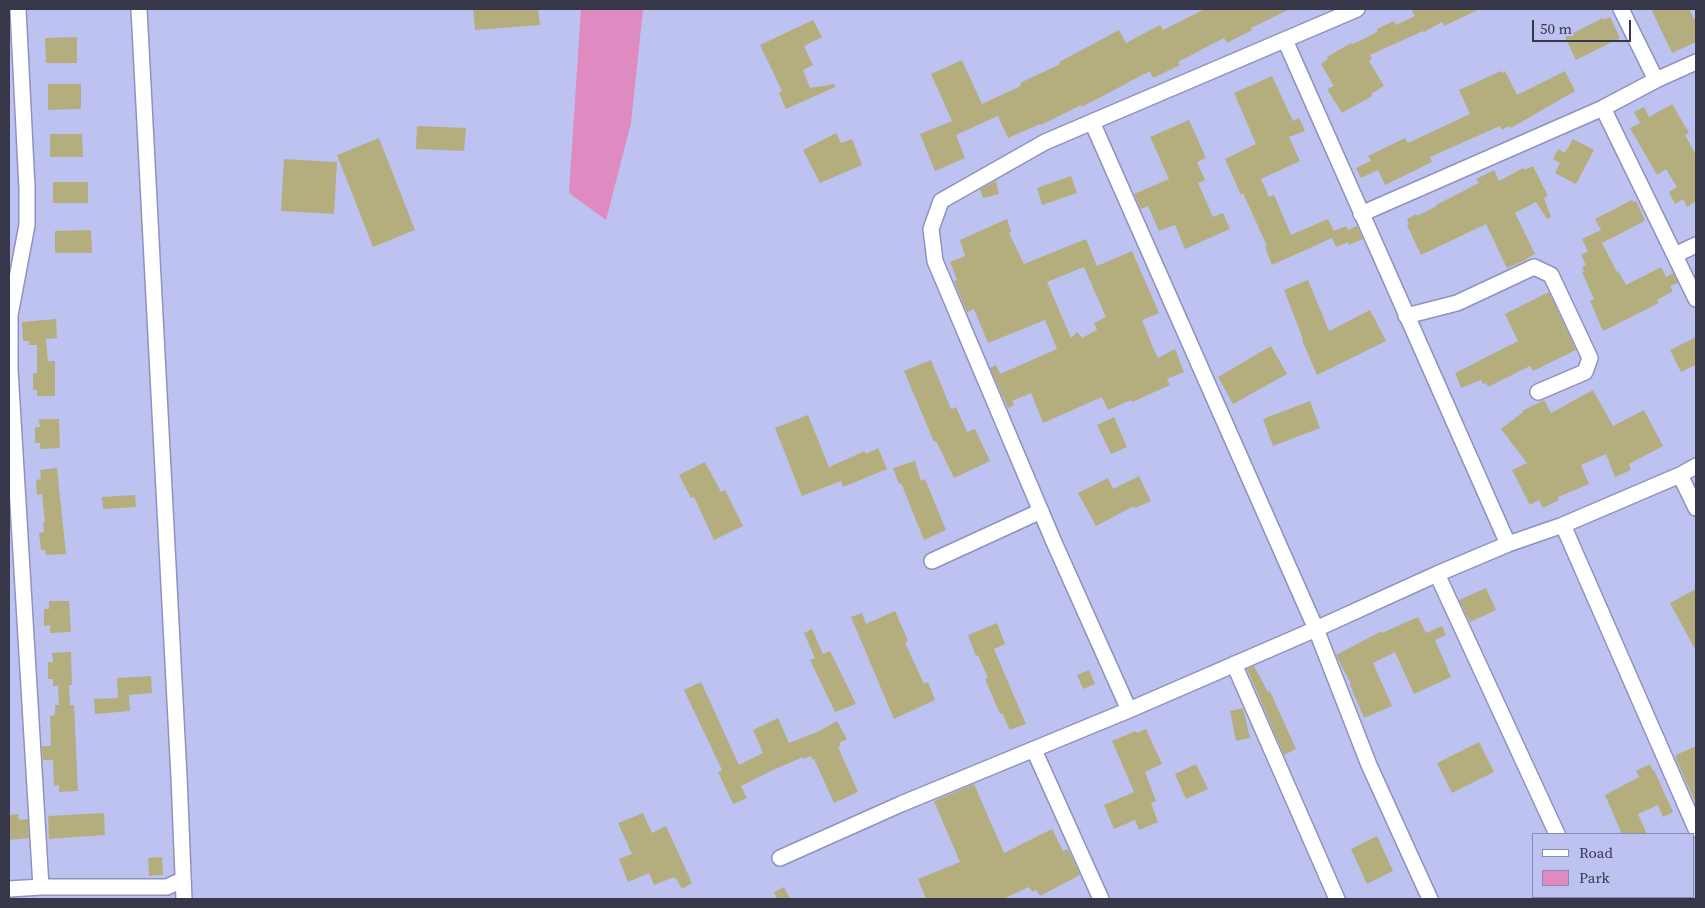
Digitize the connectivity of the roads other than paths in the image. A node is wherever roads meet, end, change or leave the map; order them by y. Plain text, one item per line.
1 (139, 9) edge
2 (1357, 9) edge
3 (1621, 9) edge
4 (15, 16) edge
5 (1285, 40) junction
6 (1696, 62) edge
7 (1656, 80) junction
8 (1603, 108) junction
9 (1092, 122) junction
10 (1361, 214) junction
11 (1696, 245) edge
12 (1675, 255) junction
13 (1696, 299) edge
14 (1406, 316) junction
15 (1538, 392) dead end
16 (1696, 466) edge
17 (1680, 475) junction
18 (1696, 508) edge
19 (1041, 510) junction
20 (1563, 525) junction
21 (1508, 544) junction
22 (932, 561) dead end
23 (1438, 574) junction
24 (15, 576) edge
25 (1316, 629) junction
26 (1234, 664) junction
27 (1128, 710) junction
28 (1034, 750) junction
29 (1696, 829) edge
30 (1557, 833) edge
31 (780, 858) dead end
32 (182, 880) junction
33 (40, 887) junction
34 (9, 889) edge
35 (184, 899) edge
36 (1101, 899) edge
37 (1337, 899) edge
38 (1430, 899) edge

1 - 32 street
2 - 5 street
3 - 7 street
4 - 24 street
5 - 9 street
5 - 10 street
6 - 7 street
7 - 8 street
8 - 10 street
8 - 12 street
9 - 19 street
9 - 25 street
10 - 14 street
11 - 12 street
12 - 13 street
14 - 15 street
14 - 21 street
16 - 17 street
17 - 18 street
17 - 20 street
19 - 22 street
19 - 27 street
20 - 21 street
20 - 29 street
21 - 23 street
23 - 25 street
23 - 30 street
24 - 33 street
25 - 26 street
25 - 38 street
26 - 27 street
26 - 37 street
27 - 28 street
28 - 31 street
28 - 36 street
32 - 33 street
32 - 35 street
33 - 34 street

